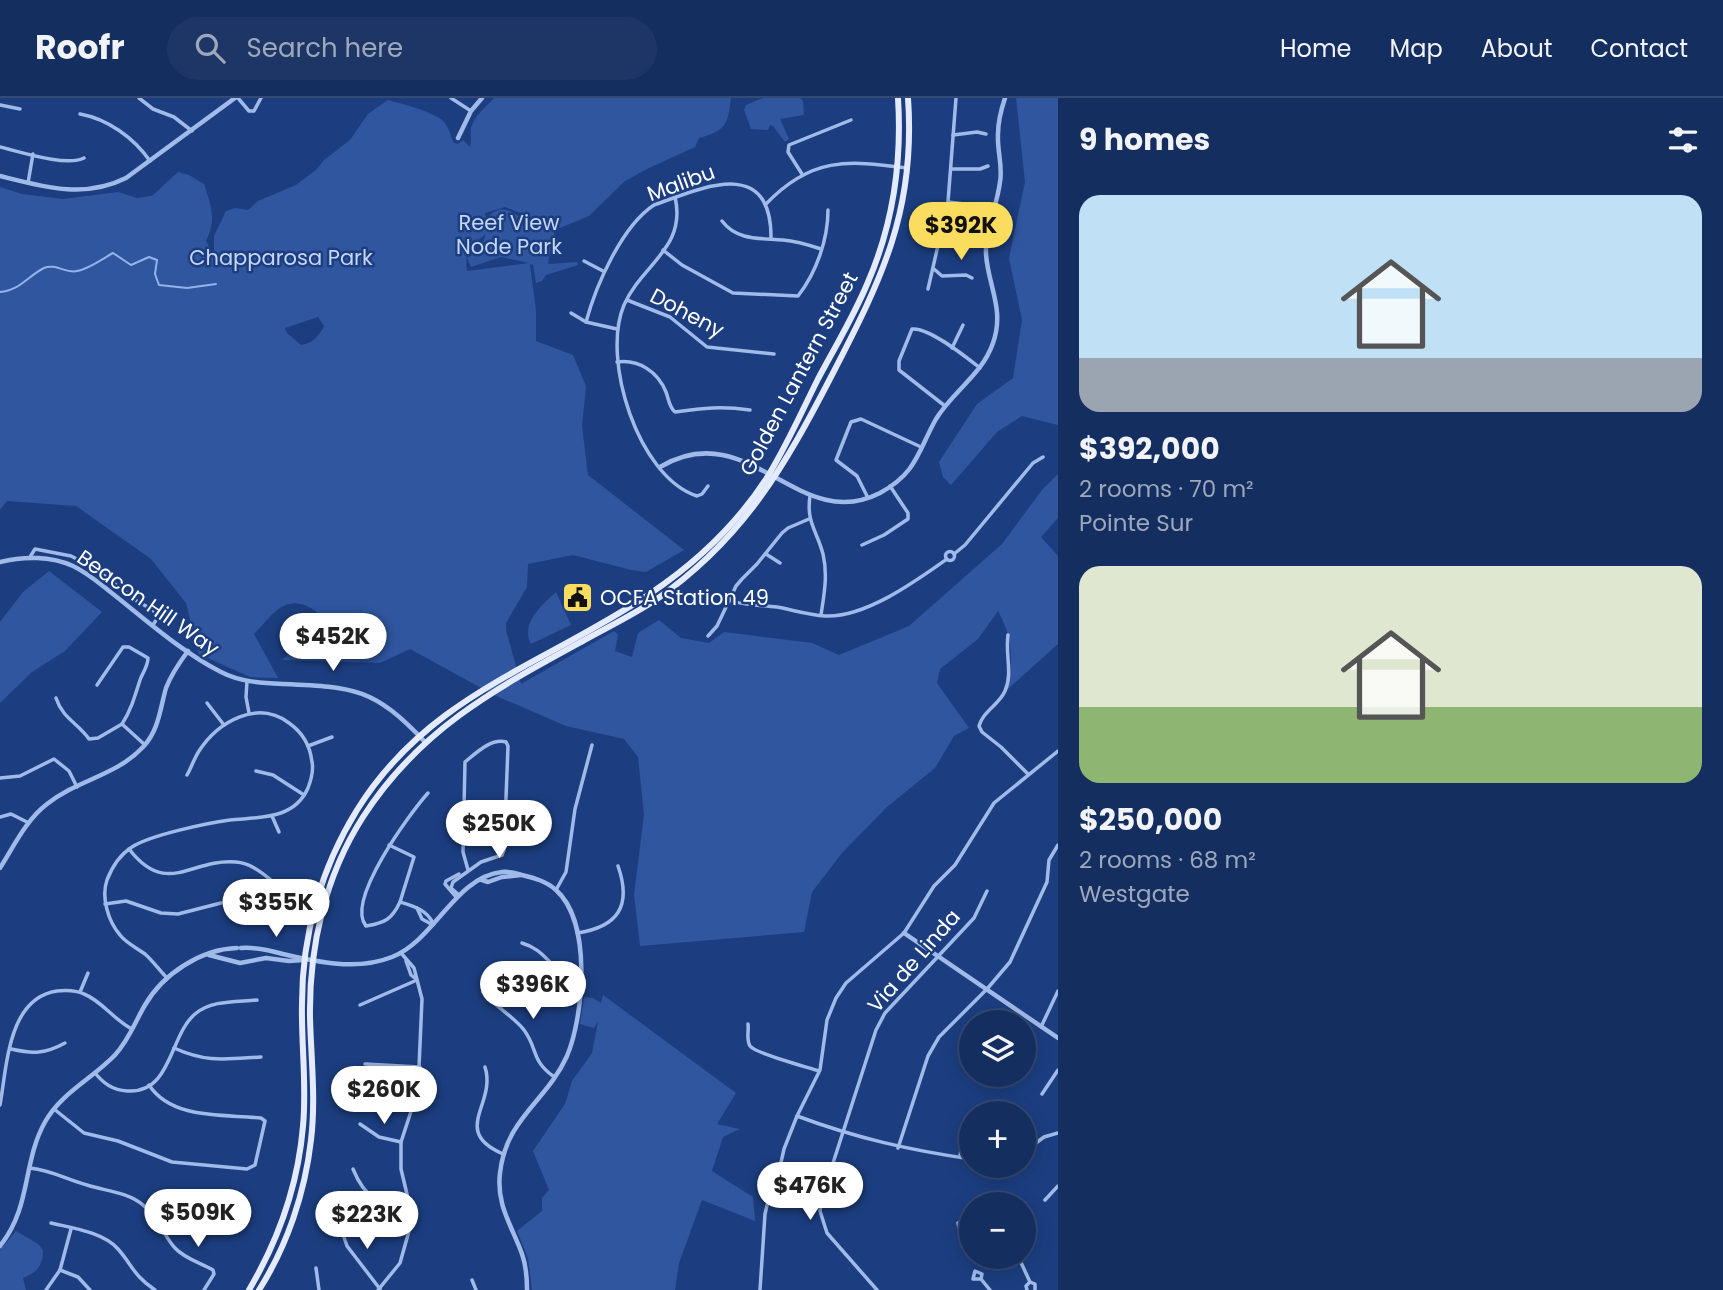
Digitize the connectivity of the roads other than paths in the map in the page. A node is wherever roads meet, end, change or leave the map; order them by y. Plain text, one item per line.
1 (139, 98) edge
2 (237, 98) edge
3 (261, 98) edge
4 (450, 98) edge
5 (482, 98) edge
6 (898, 98) edge
7 (908, 98) edge
8 (956, 98) edge
9 (1005, 98) edge
10 (0, 105) edge
11 (20, 109) dead end
12 (471, 111) junction
13 (80, 114) dead end
14 (851, 120) dead end
15 (192, 131) junction
16 (986, 134) dead end
17 (953, 135) junction
18 (458, 138) dead end
19 (0, 147) edge
20 (33, 155) junction
21 (84, 158) dead end
22 (150, 161) junction
23 (988, 166) dead end
24 (898, 167) junction
25 (907, 168) junction
26 (951, 169) junction
27 (802, 174) junction
28 (0, 176) edge
29 (28, 183) junction
30 (675, 197) junction
31 (948, 202) junction
32 (766, 204) junction
33 (981, 206) dead end
34 (828, 210) dead end
35 (722, 221) dead end
36 (940, 237) junction
37 (771, 239) junction
38 (986, 242) junction
39 (821, 249) junction
40 (663, 250) junction
41 (584, 261) dead end
42 (934, 269) junction
43 (604, 272) junction
44 (972, 278) dead end
45 (928, 289) dead end
46 (627, 300) junction
47 (571, 313) dead end
48 (586, 321) junction
49 (963, 325) dead end
50 (617, 329) junction
51 (952, 348) junction
52 (774, 354) dead end
53 (617, 362) junction
54 (980, 368) junction
55 (945, 406) junction
56 (750, 410) dead end
57 (923, 448) junction
58 (1043, 457) dead end
59 (660, 467) junction
60 (773, 475) junction
61 (708, 486) dead end
62 (890, 486) junction
63 (810, 496) junction
64 (868, 498) junction
65 (809, 519) junction
66 (862, 545) dead end
67 (766, 554) junction
68 (30, 558) junction
69 (0, 562) edge
70 (780, 563) dead end
71 (729, 600) junction
72 (821, 615) junction
73 (153, 625) junction
74 (1008, 635) dead end
75 (708, 636) dead end
76 (188, 651) junction
77 (247, 681) junction
78 (97, 685) dead end
79 (56, 698) dead end
80 (207, 703) dead end
81 (249, 713) junction
82 (122, 724) junction
83 (224, 725) junction
84 (418, 735) junction
85 (332, 737) dead end
86 (425, 743) junction
87 (145, 745) junction
88 (308, 746) junction
89 (592, 746) dead end
90 (1058, 751) edge
91 (256, 771) dead end
92 (1028, 774) junction
93 (187, 775) dead end
94 (0, 778) edge
95 (77, 788) junction
96 (428, 793) dead end
97 (305, 795) junction
98 (0, 817) edge
99 (272, 817) junction
100 (29, 823) junction
101 (279, 832) dead end
102 (389, 845) junction
103 (1058, 845) edge
104 (129, 849) junction
105 (618, 866) dead end
106 (0, 869) edge
107 (468, 870) junction
108 (271, 880) dead end
109 (556, 890) junction
110 (987, 891) dead end
111 (458, 897) junction
112 (400, 901) junction
113 (221, 903) dead end
114 (106, 904) junction
115 (417, 908) junction
116 (424, 911) junction
117 (420, 916) junction
118 (433, 925) junction
119 (577, 933) junction
120 (904, 933) junction
121 (522, 943) dead end
122 (401, 953) junction
123 (208, 955) junction
124 (937, 957) junction
125 (309, 960) junction
126 (88, 973) dead end
127 (581, 973) junction
128 (167, 978) junction
129 (417, 981) junction
130 (987, 989) junction
131 (1058, 991) edge
132 (80, 992) junction
133 (484, 992) dead end
134 (257, 1000) dead end
135 (360, 1006) dead end
136 (1013, 1010) edge
137 (748, 1024) dead end
138 (1036, 1025) edge
139 (1041, 1027) junction
140 (133, 1030) junction
141 (1058, 1038) edge
142 (65, 1043) dead end
143 (174, 1048) junction
144 (11, 1049) junction
145 (261, 1057) dead end
146 (365, 1064) dead end
147 (485, 1067) dead end
148 (420, 1068) junction
149 (1058, 1070) edge
150 (819, 1071) junction
151 (95, 1073) junction
152 (553, 1076) junction
153 (149, 1085) junction
154 (1042, 1094) dead end
155 (0, 1103) edge
156 (54, 1109) junction
157 (797, 1116) junction
158 (360, 1124) dead end
159 (842, 1133) junction
160 (1058, 1133) edge
161 (401, 1142) junction
162 (1036, 1142) edge
163 (898, 1148) junction
164 (503, 1154) junction
165 (959, 1157) edge
166 (30, 1168) junction
167 (354, 1169) dead end
168 (1058, 1186) edge
169 (1045, 1200) dead end
170 (410, 1207) junction
171 (338, 1220) dead end
172 (238, 1221) dead end
173 (51, 1223) dead end
174 (159, 1226) junction
175 (71, 1228) junction
176 (0, 1246) edge
177 (316, 1268) dead end
178 (1024, 1269) edge
179 (60, 1270) junction
180 (981, 1279) dead end
181 (472, 1280) dead end
182 (1030, 1282) junction
183 (379, 1289) edge
184 (46, 1290) edge
185 (90, 1290) edge
186 (155, 1290) edge
187 (204, 1290) edge
188 (249, 1290) edge
189 (259, 1290) edge
190 (318, 1290) edge
191 (476, 1290) edge
192 (527, 1290) edge
193 (760, 1290) edge
194 (877, 1290) edge
195 (990, 1290) edge
196 (1027, 1290) edge
197 (1035, 1290) edge

1 - 15 street
2 - 3 street
2 - 15 street
4 - 12 street
5 - 12 street
6 - 24 main road, Golden Lantern Street
7 - 25 main road, Golden Lantern Street
8 - 17 street
9 - 38 street
10 - 11 street
12 - 18 street
13 - 22 street
14 - 27 street
15 - 22 street
16 - 17 street
17 - 26 street
19 - 20 street
20 - 21 street
20 - 29 street
22 - 29 street
23 - 26 street
24 - 25 street
24 - 27 street
24 - 60 main road, Golden Lantern Street
25 - 60 main road, Golden Lantern Street
26 - 31 street
27 - 32 street
28 - 29 street
30 - 32 street, Malibu
30 - 40 street
30 - 43 street, Malibu
31 - 33 street
31 - 36 street
32 - 37 street
34 - 39 street
35 - 37 street
36 - 38 street
36 - 42 street
37 - 39 street
38 - 54 street
39 - 40 street
40 - 46 street
41 - 43 street
42 - 44 street
42 - 45 street
43 - 48 street, Malibu
46 - 50 street
46 - 52 street, Doheny
47 - 48 street
48 - 50 street
49 - 51 street
50 - 53 street
51 - 54 street
51 - 55 street
53 - 56 street
53 - 59 street
54 - 55 street
55 - 57 street
57 - 62 street
57 - 64 street
58 - 72 street
59 - 60 street
59 - 61 street
60 - 63 street
60 - 84 main road, Golden Lantern Street
60 - 86 main road, Golden Lantern Street
62 - 64 street
62 - 66 street
63 - 64 street
63 - 65 street
65 - 67 street
65 - 72 street
67 - 70 street
67 - 71 street
68 - 69 street, Beacon Hill Way
68 - 73 street, Beacon Hill Way
68 - 73 street
71 - 72 street
71 - 75 street
73 - 76 street, Beacon Hill Way
74 - 92 street
76 - 77 street, Beacon Hill Way
76 - 87 street
77 - 81 street
77 - 84 street, Beacon Hill Way
78 - 82 street
79 - 82 street
80 - 83 street
81 - 83 street
81 - 88 street
82 - 87 street
83 - 93 street
84 - 86 street, Beacon Hill Way
84 - 125 main road, Golden Lantern Street
85 - 88 street
86 - 125 main road, Golden Lantern Street
87 - 95 street
88 - 97 street
89 - 109 street
90 - 92 street
91 - 97 street
92 - 120 street
94 - 95 street
95 - 100 street
96 - 102 street
97 - 99 street
98 - 100 street
99 - 101 street
99 - 104 street
100 - 106 street
102 - 112 street
102 - 112 street
103 - 130 street
104 - 108 street
104 - 114 street
105 - 119 street
107 - 107 street
107 - 111 street
109 - 111 street
109 - 119 street
110 - 124 street, Via de Linda
111 - 118 street
112 - 115 street
113 - 114 street
114 - 128 street
115 - 116 street
115 - 117 street
116 - 117 street
116 - 118 street
117 - 118 street
118 - 122 street
119 - 127 street
120 - 124 street
120 - 150 street
121 - 127 street
122 - 125 street
122 - 129 street
123 - 125 street
123 - 125 street
123 - 128 street
124 - 130 street
124 - 159 street, Via de Linda
125 - 188 main road, Golden Lantern Street
125 - 189 main road, Golden Lantern Street
126 - 132 street
127 - 152 street
128 - 140 street
129 - 135 street
129 - 148 street
130 - 136 street
130 - 163 street
131 - 139 street
132 - 140 street
132 - 144 street
133 - 152 street
134 - 143 street
137 - 150 street
138 - 139 street
139 - 141 street
140 - 151 street
142 - 144 street
143 - 145 street
143 - 153 street
144 - 155 street
146 - 148 street
147 - 164 street
148 - 161 street
149 - 154 street
150 - 157 street
151 - 153 street
151 - 156 street
152 - 164 street
153 - 156 street
156 - 166 street
157 - 159 street
157 - 193 street
158 - 161 street
159 - 163 street
159 - 194 street, Via de Linda
160 - 162 street
161 - 170 street
163 - 165 street
164 - 192 street
166 - 174 street
166 - 176 street
167 - 170 street
168 - 169 street
170 - 183 street
171 - 183 street
172 - 174 street
173 - 175 street
174 - 187 street
175 - 179 street
175 - 186 street
177 - 190 street
178 - 182 street
179 - 184 street
179 - 185 street
180 - 195 street
181 - 191 street
182 - 196 street
182 - 197 street

